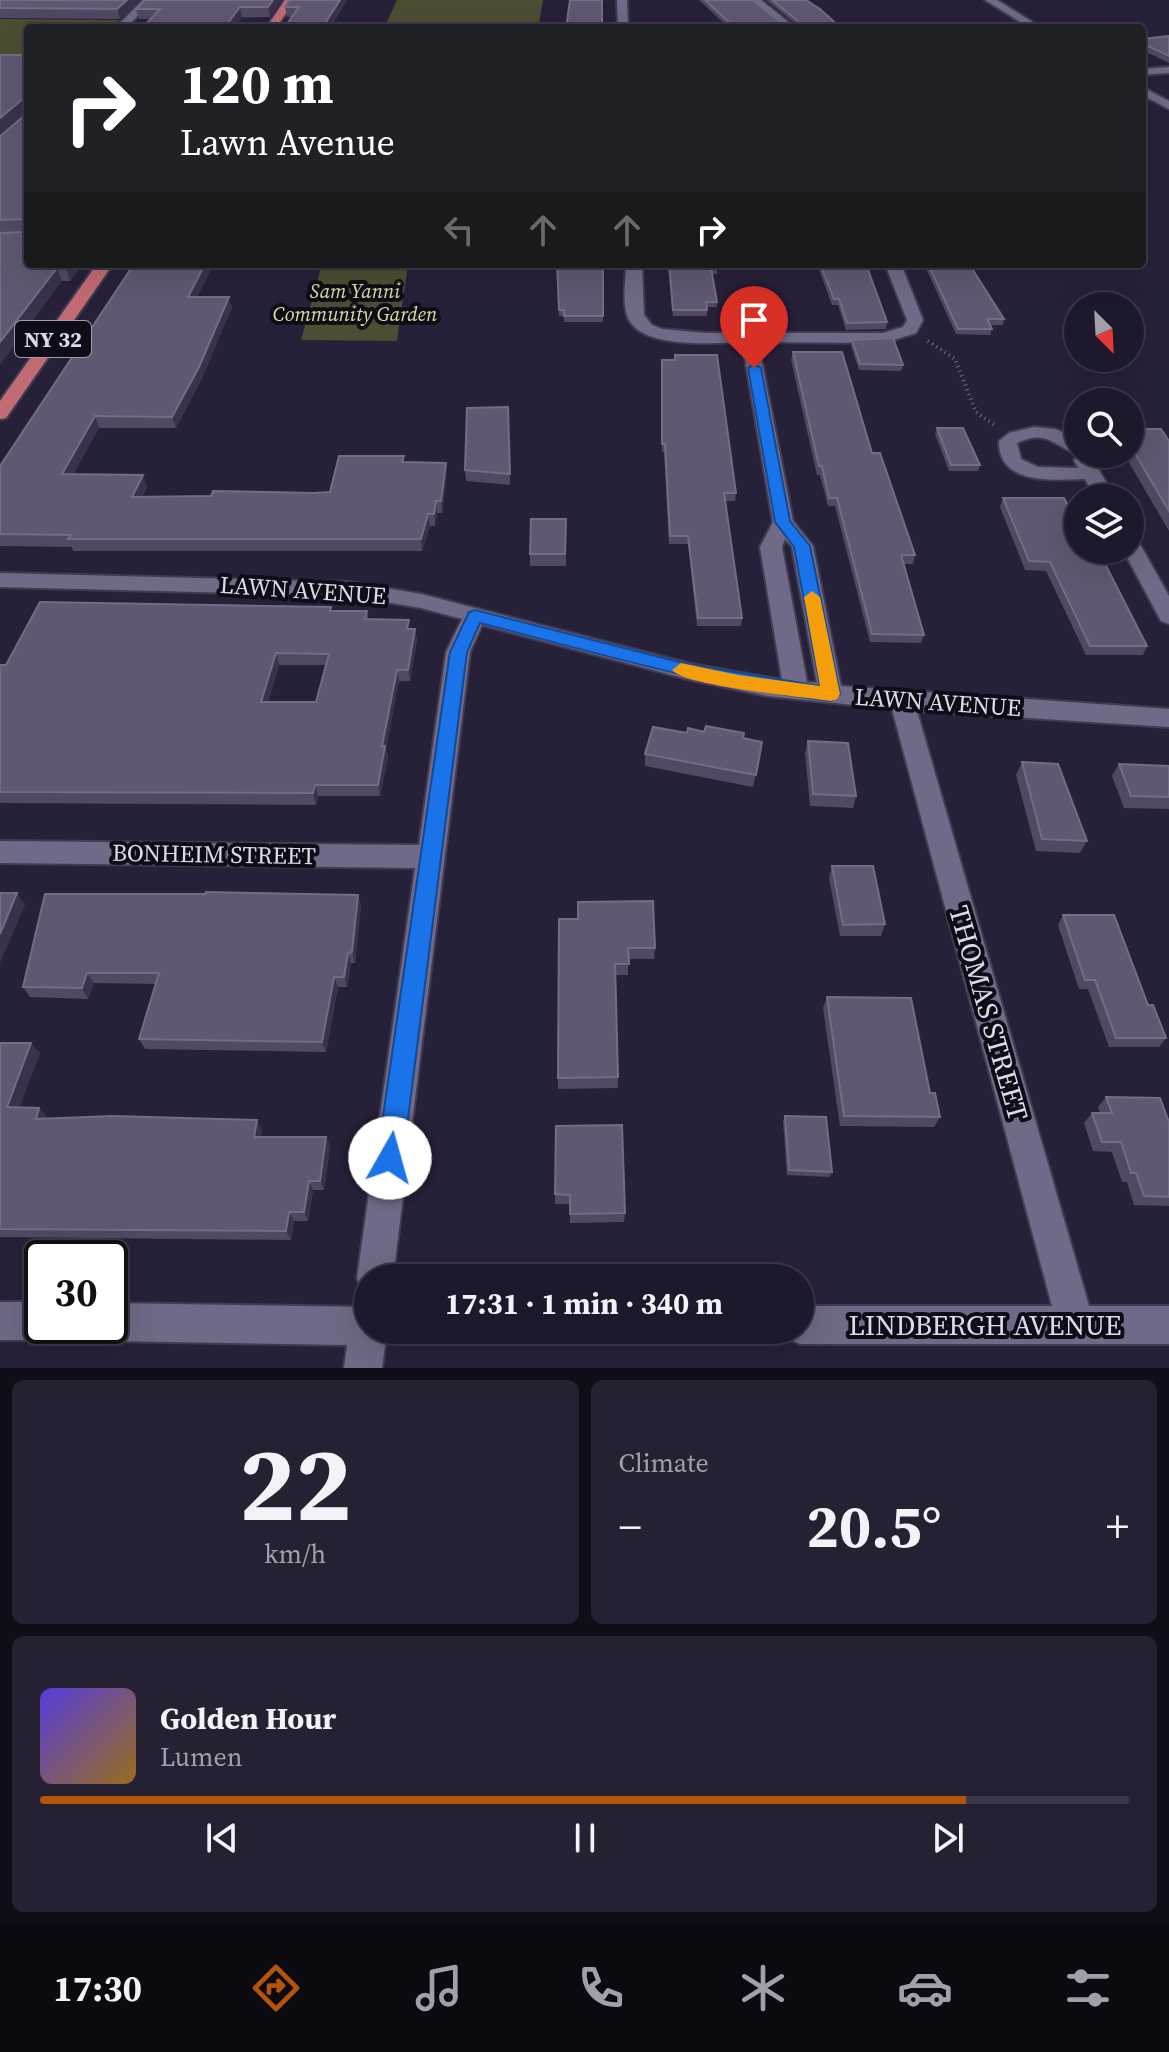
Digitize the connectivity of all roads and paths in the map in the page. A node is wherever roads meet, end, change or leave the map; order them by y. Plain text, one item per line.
1 (148, 0) edge
2 (163, 0) edge
3 (290, 0) edge
4 (622, 0) edge
5 (755, 0) edge
6 (990, 0) edge
7 (124, 24) edge
8 (274, 24) edge
9 (623, 24) edge
10 (786, 24) edge
11 (1030, 24) edge
12 (1169, 70) edge
13 (1146, 72) edge
14 (1146, 92) edge
15 (1169, 106) edge
16 (102, 268) edge
17 (634, 268) edge
18 (895, 268) edge
19 (910, 330) junction
20 (749, 337) junction
21 (0, 414) edge
22 (1014, 437) junction
23 (1064, 438) edge
24 (1089, 468) edge
25 (1092, 473) junction
26 (1098, 484) edge
27 (783, 522) junction
28 (1141, 564) edge
29 (0, 580) edge
30 (475, 616) junction
31 (1169, 616) edge
32 (796, 690) junction
33 (831, 694) junction
34 (902, 701) junction
35 (1169, 718) edge
36 (0, 852) edge
37 (429, 857) junction
38 (377, 1264) edge
39 (0, 1321) edge
40 (24, 1321) edge
41 (128, 1322) edge
42 (814, 1325) edge
43 (1076, 1325) junction
44 (1169, 1325) edge
45 (354, 1328) edge
46 (366, 1344) edge
47 (363, 1368) edge

1 - 2 street
1 - 7 street
3 - 8 main road
4 - 9 street
5 - 10 street
6 - 11 street
12 - 13 street
14 - 15 street
16 - 21 main road, NY 32
17 - 20 street
18 - 19 street
19 - 20 street
19 - 22 path
20 - 27 street
22 - 23 street
22 - 25 street
24 - 25 street
25 - 26 street
27 - 32 street
27 - 33 street
28 - 31 street
29 - 30 street, LAWN AVENUE
30 - 32 street, LAWN AVENUE
30 - 37 street
32 - 33 street, LAWN AVENUE
33 - 34 street, LAWN AVENUE
34 - 35 street, LAWN AVENUE
34 - 43 street, THOMAS STREET
36 - 37 street, BONHEIM STREET
37 - 38 street
39 - 40 street
41 - 45 street
42 - 43 street, LINDBERGH AVENUE
43 - 44 street, LINDBERGH AVENUE
46 - 47 street

